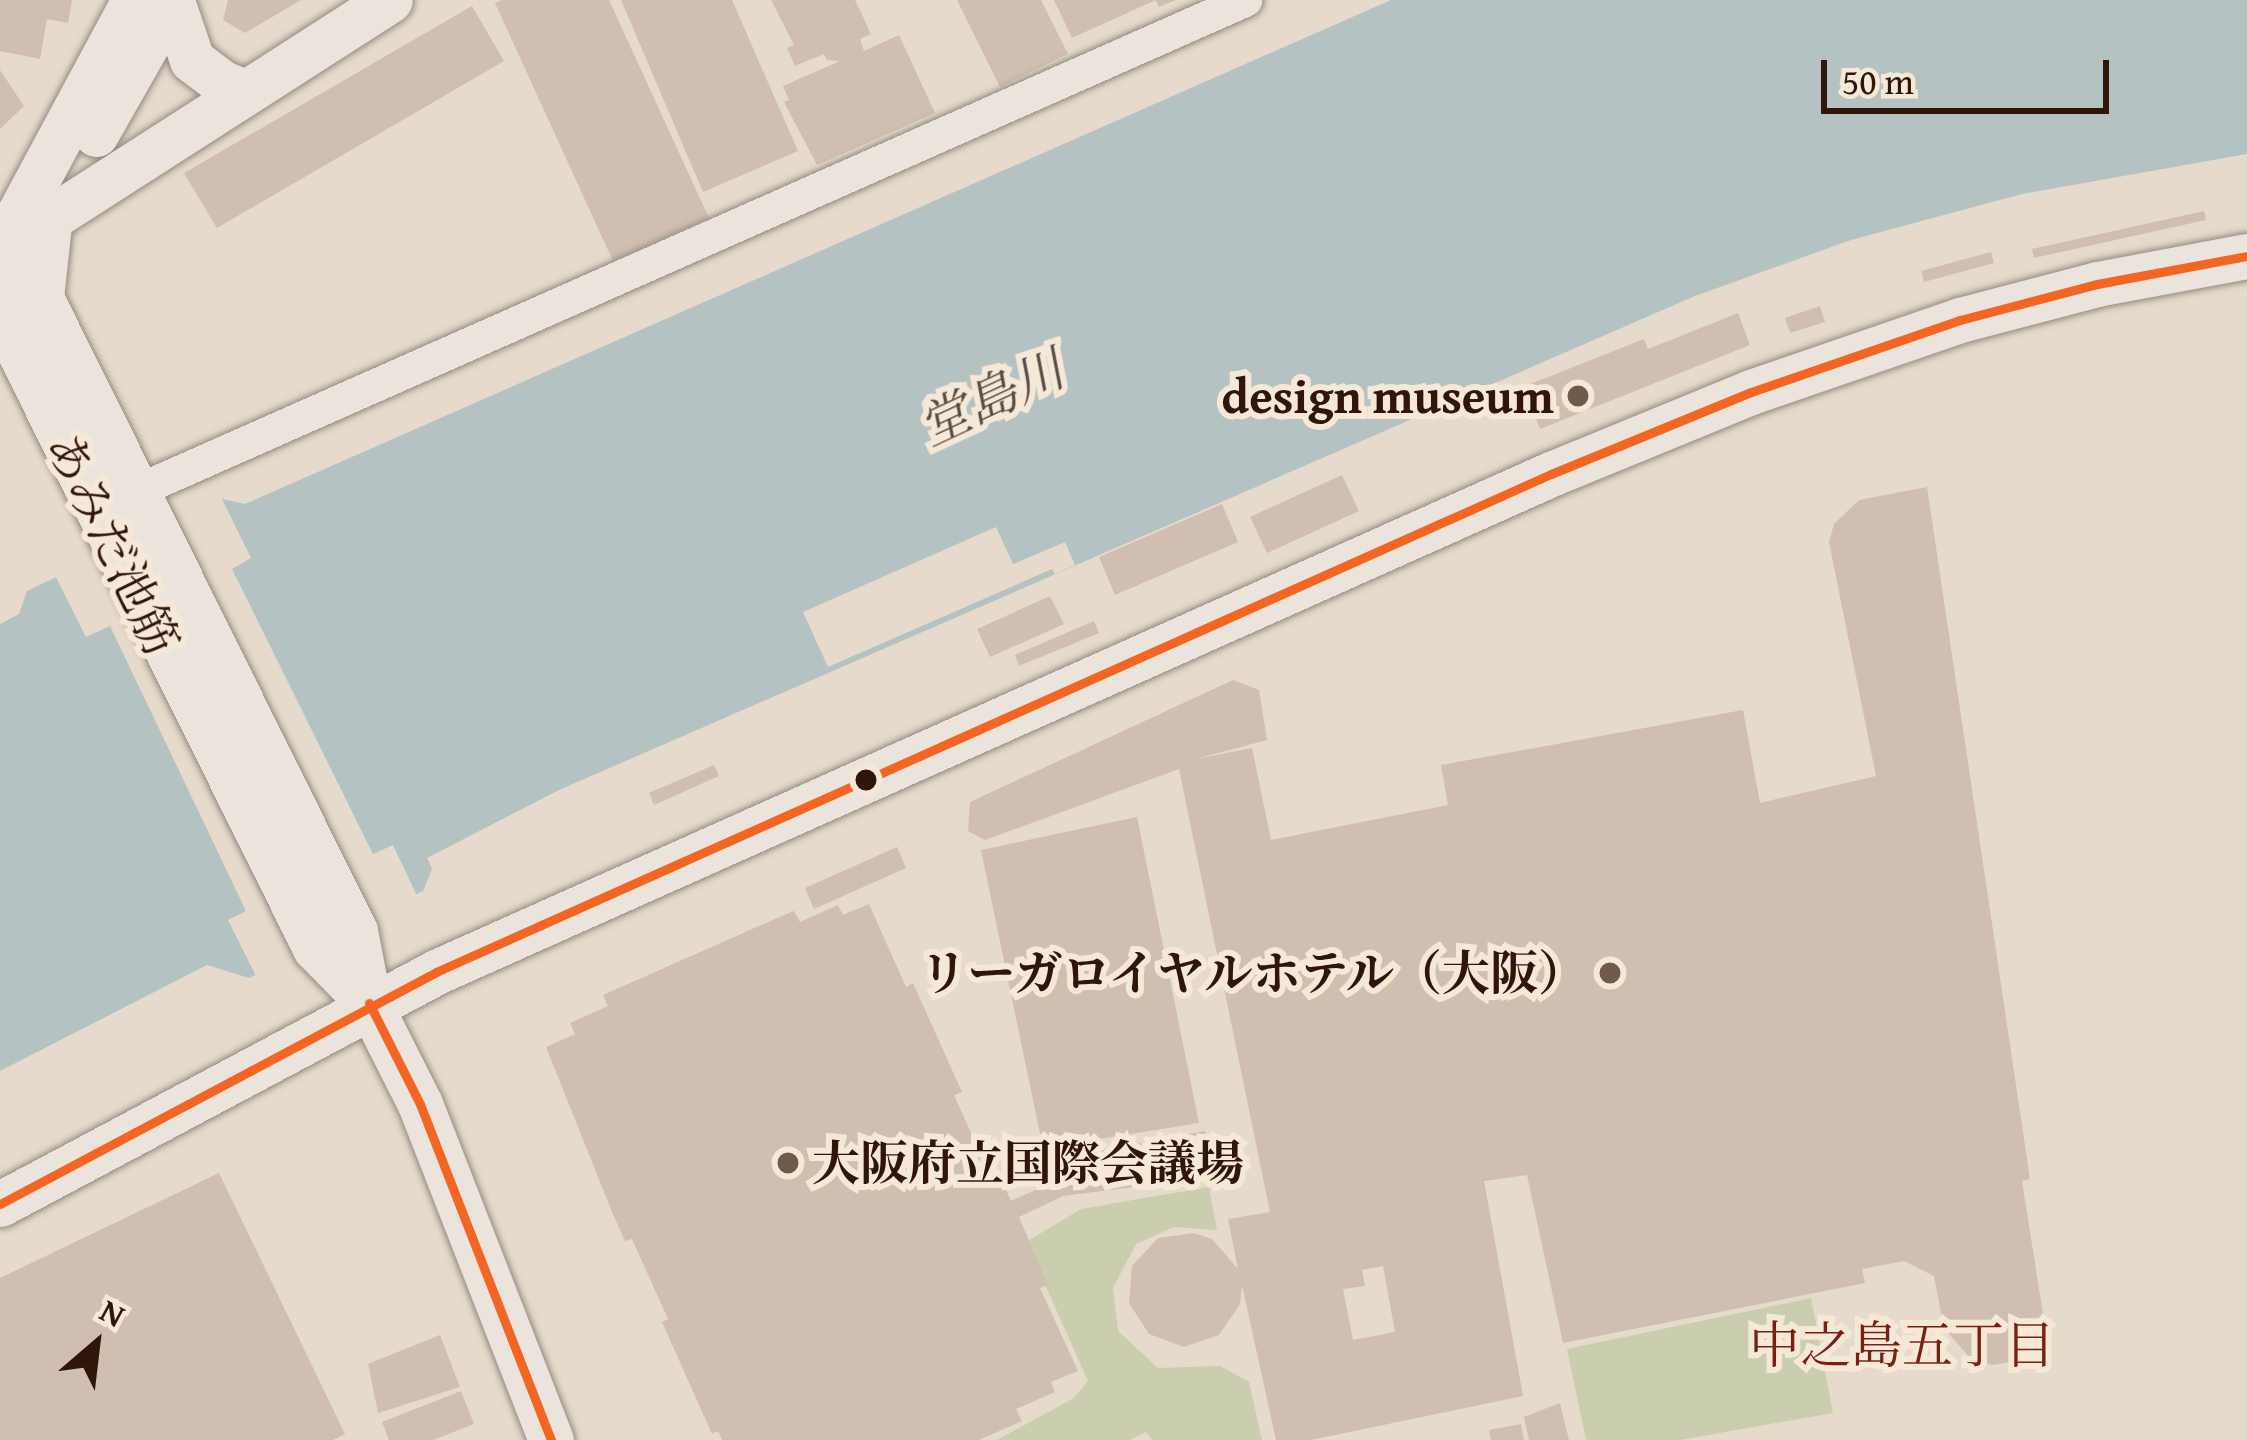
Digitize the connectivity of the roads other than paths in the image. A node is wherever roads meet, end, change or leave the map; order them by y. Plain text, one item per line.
1 (134, 0) edge
2 (172, 0) edge
3 (390, 0) edge
4 (1245, 0) edge
5 (245, 92) junction
6 (61, 196) junction
7 (1, 244) edge
8 (2247, 256) edge
9 (9, 332) junction
10 (147, 509) junction
11 (334, 939) junction
12 (369, 1003) junction
13 (0, 1204) edge
14 (551, 1440) edge

1 - 7 street
2 - 5 street
2 - 6 street, あみだ池筋
3 - 5 street
4 - 10 street
5 - 6 street
6 - 7 street
6 - 9 street
6 - 10 street, あみだ池筋
7 - 9 street, あみだ池筋
8 - 12 street
9 - 11 street, あみだ池筋
10 - 11 street, あみだ池筋
11 - 12 street, あみだ池筋
12 - 13 street
12 - 14 street, あみだ池筋

